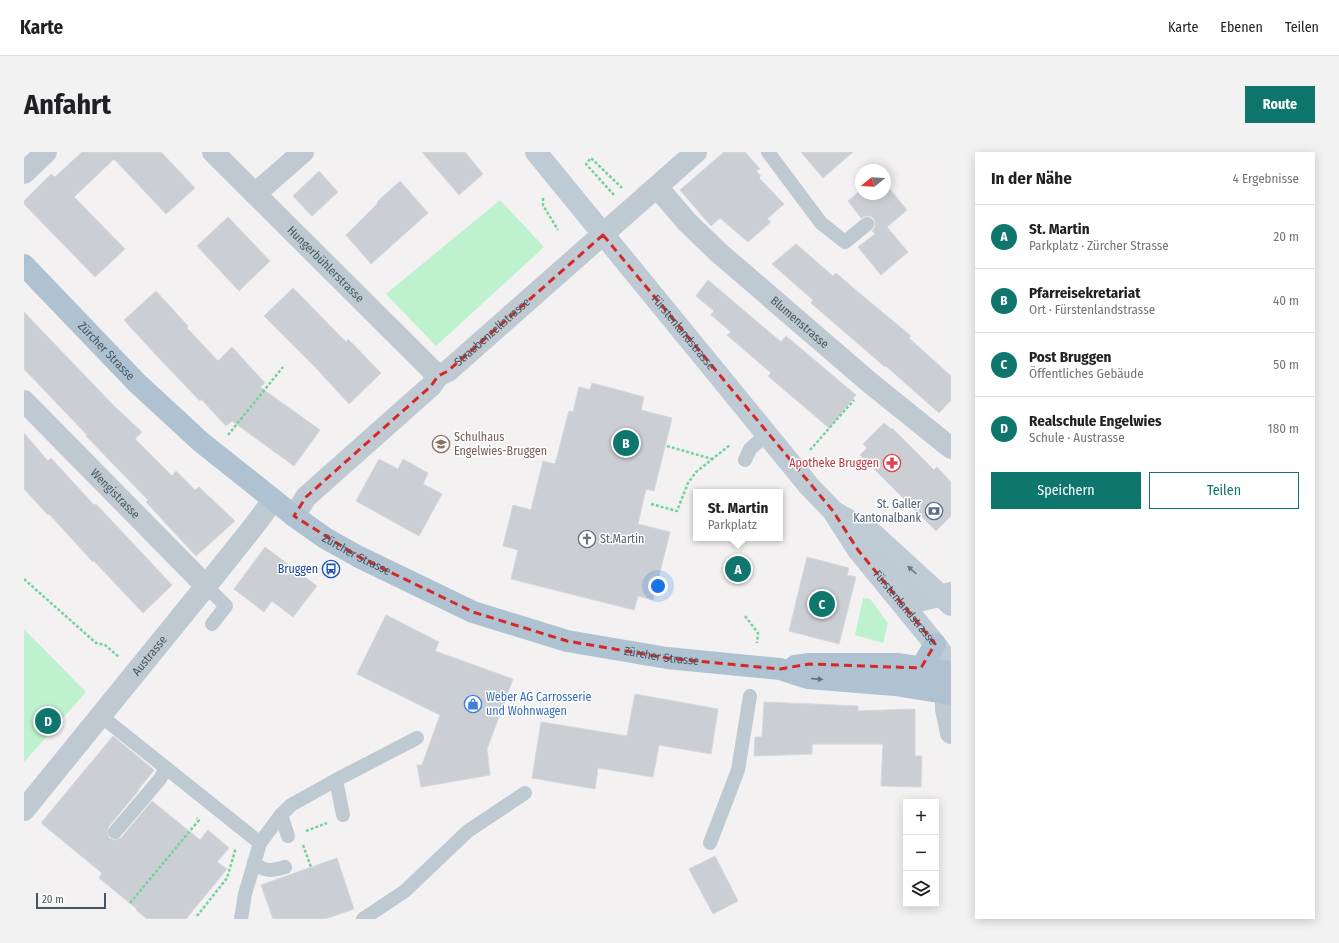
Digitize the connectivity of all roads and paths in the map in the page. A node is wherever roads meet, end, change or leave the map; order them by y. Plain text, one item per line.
1 (46, 152) edge
2 (213, 152) edge
3 (303, 152) edge
4 (536, 152) edge
5 (696, 152) edge
6 (768, 152) edge
7 (24, 173) edge
8 (657, 187) junction
9 (624, 190) dead end
10 (255, 194) junction
11 (618, 200) dead end
12 (543, 205) dead end
13 (867, 224) dead end
14 (558, 230) dead end
15 (603, 235) junction
16 (24, 265) edge
17 (283, 367) dead end
18 (438, 376) junction
19 (24, 401) edge
20 (852, 402) dead end
21 (767, 434) junction
22 (227, 436) dead end
23 (667, 446) dead end
24 (951, 448) edge
25 (742, 450) joint
26 (810, 450) dead end
27 (712, 459) junction
28 (273, 500) junction
29 (652, 504) dead end
30 (834, 511) junction
31 (294, 516) junction
32 (858, 550) junction
33 (24, 579) edge
34 (206, 586) junction
35 (948, 598) edge
36 (745, 616) dead end
37 (212, 624) dead end
38 (935, 644) junction
39 (757, 645) dead end
40 (951, 666) edge
41 (921, 668) junction
42 (780, 669) junction
43 (136, 672) junction
44 (951, 672) edge
45 (948, 694) edge
46 (750, 696) dead end
47 (101, 716) junction
48 (951, 733) edge
49 (417, 738) dead end
50 (166, 768) junction
51 (336, 780) junction
52 (525, 792) dead end
53 (24, 810) edge
54 (194, 815) dead end
55 (281, 815) junction
56 (343, 815) joint
57 (199, 820) junction
58 (204, 824) dead end
59 (114, 832) dead end
60 (294, 834) joint
61 (260, 843) junction
62 (710, 843) dead end
63 (230, 844) dead end
64 (254, 863) junction
65 (285, 867) dead end
66 (130, 904) dead end
67 (196, 916) dead end
68 (241, 919) edge
69 (363, 919) edge

1 - 7 street
2 - 10 street, Hungerbühlerstrasse
3 - 10 street
4 - 15 main road, Fürstenlandstrasse
5 - 8 street, Straubenzellstrasse
6 - 13 lane
8 - 15 street, Straubenzellstrasse
8 - 24 street, Blumenstrasse
9 - 11 path
10 - 18 street, Hungerbühlerstrasse
12 - 14 path
15 - 18 street, Straubenzellstrasse
15 - 21 main road, Fürstenlandstrasse
16 - 28 main road, Zürcher Strasse
17 - 22 path
18 - 31 street, Straubenzellstrasse
19 - 34 street, Wengistrasse
20 - 26 path
21 - 25 lane
21 - 30 main road, Fürstenlandstrasse
23 - 27 path
25 - 27 path
27 - 29 path
28 - 31 main road, Zürcher Strasse
28 - 34 street, Austrasse
30 - 32 main road, Fürstenlandstrasse
35 -> 30 main road, Fürstenlandstrasse
31 - 42 main road, Zürcher Strasse
32 - 35 street, Fürstenlandstrasse
32 - 38 main road, Fürstenlandstrasse
33 - 43 path
34 - 37 lane
34 - 43 street, Austrasse
36 - 39 path
38 - 40 main road, Fürstenlandstrasse
38 - 41 main road
41 - 42 main road, Zürcher Strasse
41 - 44 main road, Zürcher Strasse
42 -> 45 main road, Zürcher Strasse
43 - 47 street, Austrasse
45 - 48 street
46 - 62 lane
47 - 50 lane
47 - 53 street, Austrasse
49 - 51 lane
50 - 59 lane
50 - 61 lane
51 - 55 lane
51 - 56 lane
52 - 69 lane
54 - 57 path
55 - 60 lane
55 - 61 lane
56 - 60 path
57 - 58 path
57 - 66 path
61 - 64 lane
63 - 67 path
64 - 65 lane
64 - 68 lane

